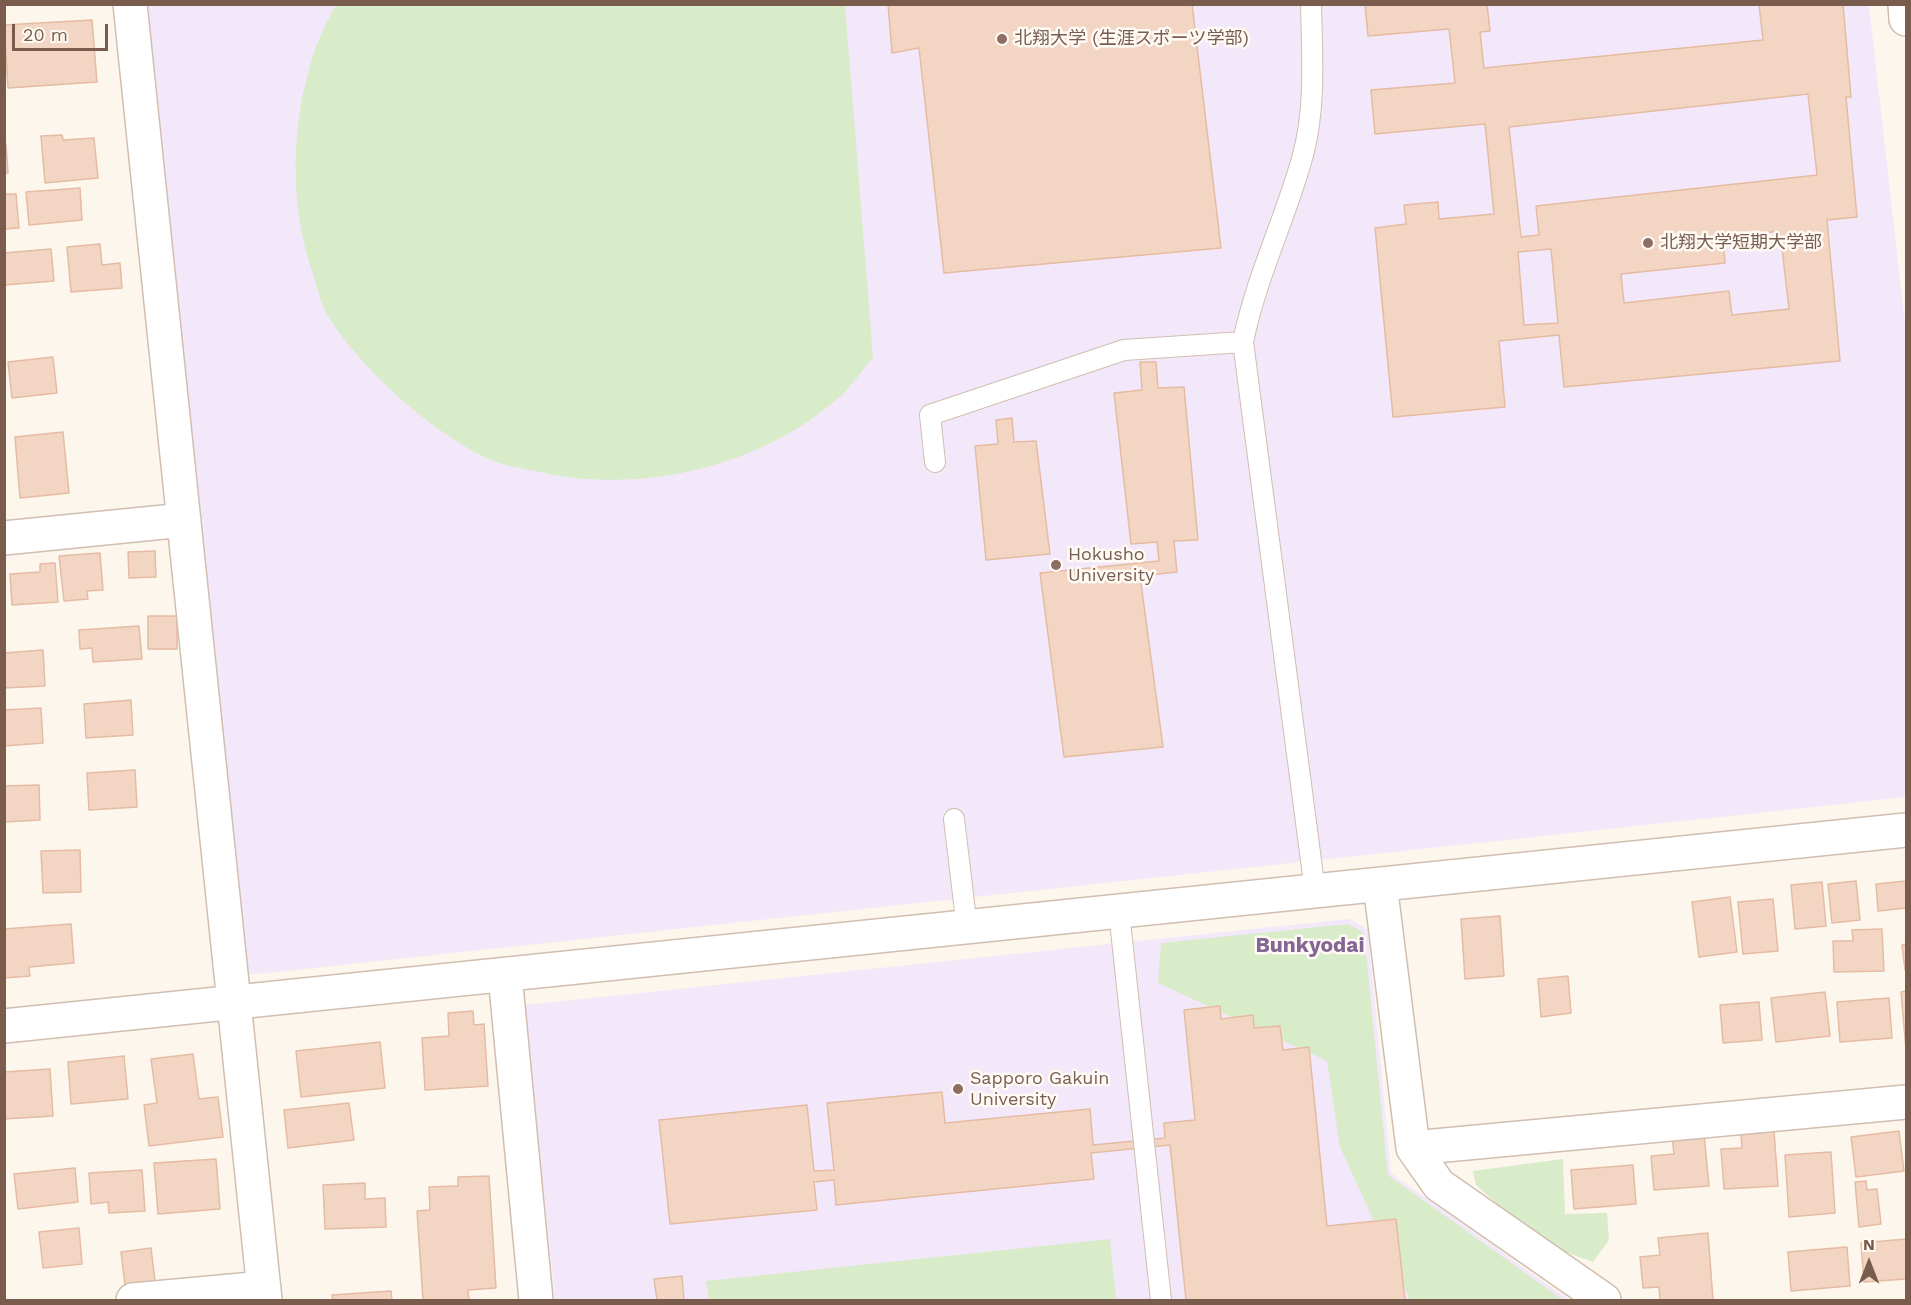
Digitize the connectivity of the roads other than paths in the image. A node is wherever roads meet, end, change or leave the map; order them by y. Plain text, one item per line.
1 (130, 4) edge
2 (1311, 4) edge
3 (1905, 4) edge
4 (1906, 19) edge
5 (1243, 342) junction
6 (935, 462) dead end
7 (184, 520) junction
8 (4, 538) edge
9 (954, 819) dead end
10 (1906, 830) edge
11 (1380, 884) junction
12 (1315, 891) junction
13 (1119, 912) junction
14 (967, 928) junction
15 (505, 975) junction
16 (234, 1002) junction
17 (4, 1026) edge
18 (1906, 1102) edge
19 (1413, 1148) junction
20 (264, 1294) edge
21 (133, 1300) edge
22 (536, 1300) edge
23 (1161, 1300) edge
24 (1604, 1300) edge

1 - 7 street
2 - 5 lane
3 - 4 street
5 - 6 lane
5 - 12 lane
7 - 8 street
7 - 16 street
9 - 14 lane
10 - 11 street
11 - 12 street
11 - 19 street
12 - 13 street
13 - 14 street
13 - 23 lane
14 - 15 street
15 - 16 street
15 - 22 street
16 - 17 street
16 - 20 street
18 - 19 street
19 - 24 street
20 - 21 street

